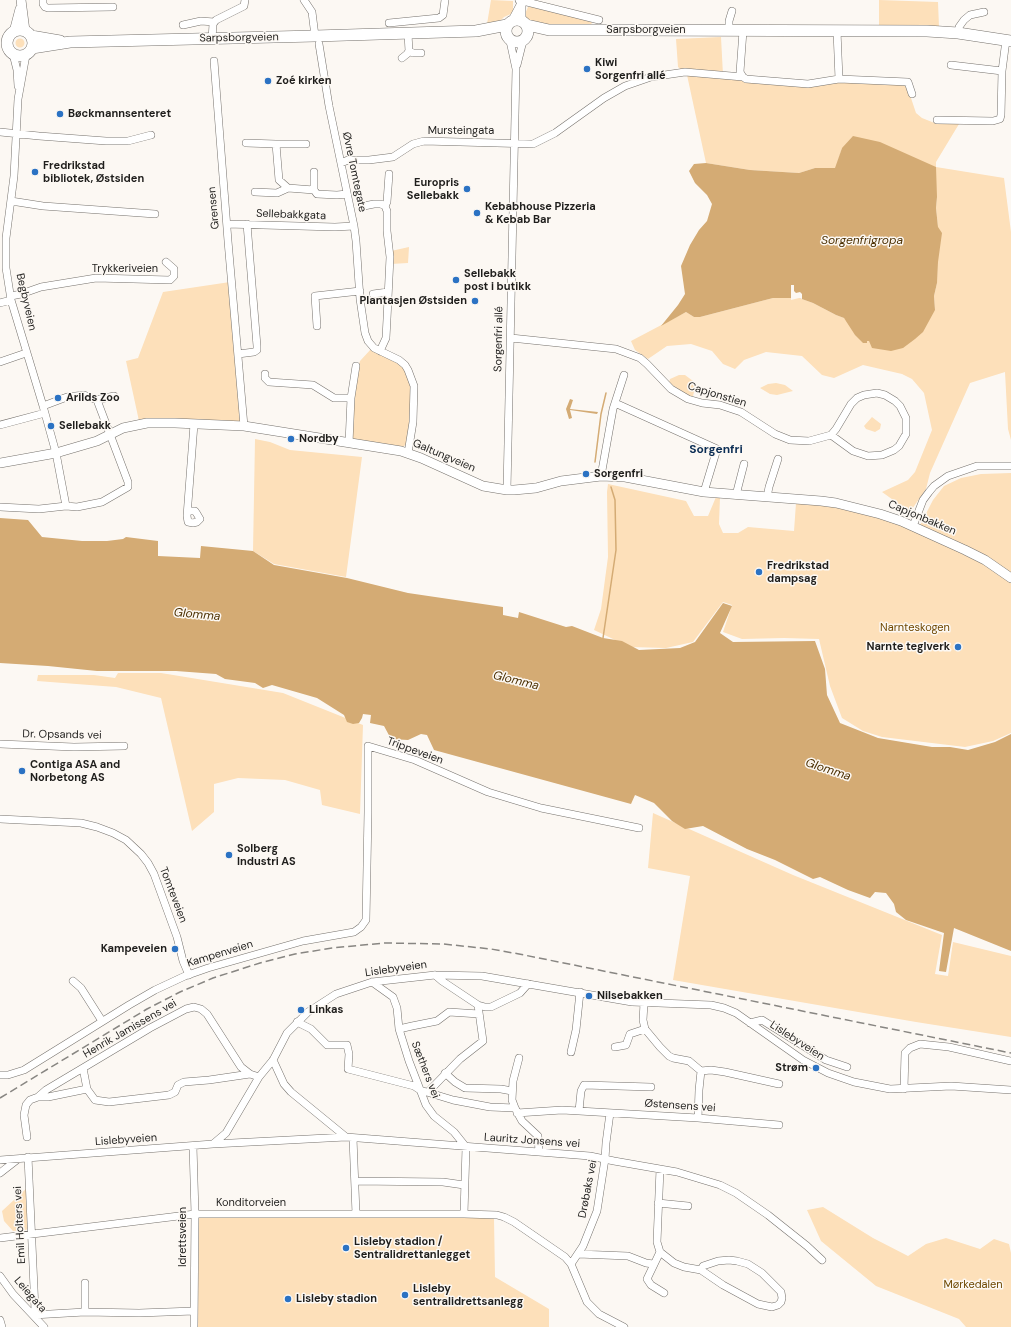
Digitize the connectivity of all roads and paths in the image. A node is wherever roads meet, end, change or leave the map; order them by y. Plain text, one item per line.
1 (43, 0) edge
2 (245, 0) edge
3 (304, 0) edge
4 (445, 0) edge
5 (521, 0) edge
6 (21, 3) edge
7 (67, 4) edge
8 (113, 7) dead end
9 (732, 11) dead end
10 (984, 12) dead end
11 (599, 20) dead end
12 (214, 22) junction
13 (390, 23) dead end
14 (183, 25) dead end
15 (728, 30) junction
16 (517, 31) junction
17 (742, 31) junction
18 (837, 32) junction
19 (958, 33) junction
20 (28, 34) junction
21 (408, 34) junction
22 (212, 38) junction
23 (317, 40) junction
24 (1008, 40) edge
25 (70, 42) junction
26 (7, 43) edge
27 (29, 51) junction
28 (409, 51) junction
29 (421, 53) dead end
30 (402, 58) dead end
31 (214, 61) dead end
32 (951, 65) dead end
33 (516, 69) junction
34 (1002, 71) junction
35 (743, 77) junction
36 (839, 79) junction
37 (912, 94) dead end
38 (18, 99) junction
39 (937, 120) dead end
40 (0, 132) edge
41 (16, 134) junction
42 (151, 135) dead end
43 (246, 143) dead end
44 (514, 143) junction
45 (276, 144) junction
46 (306, 144) dead end
47 (341, 163) junction
48 (314, 172) dead end
49 (389, 174) dead end
50 (288, 188) junction
51 (314, 190) junction
52 (255, 192) dead end
53 (347, 194) junction
54 (10, 201) junction
55 (364, 206) dead end
56 (385, 206) junction
57 (155, 214) dead end
58 (227, 224) junction
59 (247, 224) junction
60 (354, 226) junction
61 (166, 262) dead end
62 (360, 291) junction
63 (388, 292) junction
64 (373, 294) dead end
65 (11, 298) junction
66 (0, 303) edge
67 (317, 326) dead end
68 (511, 338) junction
69 (380, 351) junction
70 (26, 353) junction
71 (238, 354) junction
72 (0, 362) edge
73 (356, 366) dead end
74 (265, 374) dead end
75 (624, 375) dead end
76 (114, 396) dead end
77 (351, 398) junction
78 (97, 400) junction
79 (615, 403) junction
80 (44, 409) junction
81 (0, 424) edge
82 (194, 424) junction
83 (244, 426) junction
84 (111, 433) junction
85 (831, 435) junction
86 (349, 443) junction
87 (56, 453) junction
88 (408, 453) junction
89 (778, 459) dead end
90 (0, 463) edge
91 (744, 464) dead end
92 (1011, 466) edge
93 (601, 476) junction
94 (507, 490) junction
95 (704, 492) junction
96 (736, 494) junction
97 (768, 497) junction
98 (66, 506) junction
99 (0, 508) edge
100 (188, 511) dead end
101 (913, 526) junction
102 (1011, 578) edge
103 (0, 744) edge
104 (124, 746) dead end
105 (0, 819) edge
106 (639, 828) dead end
107 (354, 932) joint
108 (189, 975) junction
109 (435, 975) junction
110 (73, 981) dead end
111 (372, 982) junction
112 (528, 984) junction
113 (580, 992) junction
114 (644, 1003) junction
115 (478, 1005) junction
116 (479, 1014) junction
117 (102, 1021) junction
118 (297, 1022) junction
119 (750, 1023) junction
120 (645, 1029) junction
121 (399, 1030) junction
122 (615, 1047) dead end
123 (572, 1052) dead end
124 (519, 1058) dead end
125 (273, 1060) junction
126 (1011, 1061) edge
127 (847, 1067) dead end
128 (83, 1068) junction
129 (701, 1070) junction
130 (445, 1073) junction
131 (250, 1074) junction
132 (0, 1075) edge
133 (259, 1077) junction
134 (779, 1084) dead end
135 (651, 1087) dead end
136 (87, 1089) junction
137 (904, 1089) junction
138 (420, 1090) junction
139 (1011, 1090) edge
140 (512, 1091) junction
141 (428, 1092) junction
142 (38, 1097) junction
143 (516, 1111) junction
144 (579, 1111) junction
145 (610, 1113) junction
146 (698, 1118) junction
147 (778, 1125) dead end
148 (27, 1137) dead end
149 (349, 1137) junction
150 (213, 1144) junction
151 (193, 1146) junction
152 (466, 1147) junction
153 (539, 1152) junction
154 (18, 1158) junction
155 (28, 1158) junction
156 (605, 1159) junction
157 (0, 1160) edge
158 (660, 1169) junction
159 (0, 1173) edge
160 (355, 1181) junction
161 (464, 1185) junction
162 (658, 1203) junction
163 (688, 1206) dead end
164 (195, 1214) junction
165 (356, 1214) junction
166 (464, 1214) junction
167 (32, 1235) junction
168 (0, 1238) edge
169 (660, 1252) junction
170 (578, 1254) junction
171 (822, 1260) dead end
172 (571, 1264) junction
173 (653, 1264) junction
174 (701, 1270) junction
175 (0, 1276) edge
176 (85, 1283) dead end
177 (664, 1293) dead end
178 (194, 1311) junction
179 (85, 1312) junction
180 (33, 1315) junction
181 (0, 1320) edge
182 (2, 1327) edge
183 (44, 1327) edge
184 (194, 1327) edge
185 (624, 1327) edge

1 - 7 street
2 - 12 street
3 - 23 street, Øvre Tomtegate
4 - 13 street
5 - 11 street
5 - 16 street
6 - 20 main road, Begbyveien
6 - 26 main road, Begbyveien
7 - 8 street
9 - 15 street
10 - 19 street
12 - 14 street
12 - 22 street
15 - 16 highway, Sarpsborgveien
15 - 17 highway, Sarpsborgveien
16 - 21 highway, Sarpsborgveien
16 - 33 street
16 - 33 street
17 - 18 highway, Sarpsborgveien
17 - 35 street
18 - 19 highway, Sarpsborgveien
18 - 36 street
19 - 24 highway, Sarpsborgveien
20 - 25 highway, Sarpsborgveien
20 - 26 highway, Sarpsborgveien
20 - 27 highway
21 - 23 highway, Sarpsborgveien
21 - 28 street
22 - 23 highway, Sarpsborgveien
22 - 25 highway, Sarpsborgveien
23 - 47 street, Øvre Tomtegate
24 - 34 street
25 - 27 highway, Sarpsborgveien
26 - 27 highway, Sarpsborgveien
26 - 38 street, Begbyveien
27 - 38 street, Begbyveien
28 - 29 street
28 - 30 street
31 - 58 street, Grensen
32 - 34 street
33 - 44 street, Sorgenfri allé
34 - 39 street
35 - 36 street
35 - 44 street, Mursteingata
36 - 37 street
38 - 41 street, Begbyveien
40 - 41 street
41 - 42 street
41 - 54 street, Begbyveien
43 - 45 street
44 - 47 street, Mursteingata
44 - 68 street, Sorgenfri allé
45 - 46 street
45 - 50 street
47 - 53 street, Øvre Tomtegate
48 - 51 street
49 - 56 street
50 - 51 street
50 - 52 street
51 - 53 street
53 - 60 street, Øvre Tomtegate
54 - 57 street
54 - 65 street, Begbyveien
55 - 56 street
56 - 63 street
58 - 59 street, Sellebakkgata
58 - 71 street, Grensen
59 - 60 street, Sellebakkgata
59 - 71 street
60 - 62 street, Øvre Tomtegate
61 - 65 street, Trykkeriveien
62 - 67 street
62 - 69 street, Øvre Tomtegate
63 - 64 street
63 - 69 street
65 - 66 street, Trykkeriveien
65 - 70 street, Begbyveien
68 - 85 street, Capjonstien
68 - 94 street, Sorgenfri allé
69 - 88 street
70 - 72 street
70 - 80 street, Begbyveien
71 - 83 street, Grensen
73 - 77 street
74 - 77 street
75 - 79 street
76 - 78 street
77 - 86 street
78 - 80 street
78 - 84 street
79 - 93 street
79 - 95 street
80 - 81 street
80 - 87 street, Begbyveien
82 - 83 main road, Galtungveien
82 - 84 main road, Galtungveien
82 - 100 street
83 - 86 main road, Galtungveien
84 - 87 main road, Galtungveien
84 - 98 street
85 - 85 street
86 - 88 main road, Galtungveien
87 - 90 main road, Galtungveien
87 - 98 street, Begbyveien
88 - 94 main road, Galtungveien
89 - 97 street
91 - 96 street
92 - 101 street
93 - 94 main road, Galtungveien
93 - 95 main road, Galtungveien
95 - 96 main road, Galtungveien
96 - 97 main road, Galtungveien
97 - 101 main road, Capjonbakken
98 - 99 street
101 - 102 main road, Capjonbakken
103 - 104 street, Dr. Opsands vei
105 - 108 street, Tomteveien
106 - 107 street, Trippeveien
107 - 108 street, Kampenveien
108 - 117 street, Kampenveien
109 - 111 street, Lislebyveien
109 - 112 street, Lislebyveien
109 - 115 street
110 - 117 street
111 - 118 street, Lislebyveien
111 - 121 street, Sæthers vei
112 - 113 street, Lislebyveien
112 - 115 street
113 - 114 street, Lislebyveien
113 - 123 street
114 - 119 street, Lislebyveien
114 - 120 street
115 - 116 street
116 - 121 street
116 - 130 street
117 - 132 street, Kampenveien
118 - 125 street, Lislebyveien
118 - 138 street, Østensens vei
119 - 127 street, Lislebyveien
119 - 137 street, Lislebyveien
120 - 122 street
120 - 129 street
121 - 138 street, Sæthers vei
124 - 140 street
125 - 133 street, Lislebyveien
125 - 149 street
126 - 137 street
128 - 131 street, Henrik Jamissens vei
128 - 136 street, Henrik Jamissens vei
128 - 142 street, Henrik Jamissens vei
129 - 134 street
129 - 146 street
130 - 140 street
130 - 141 street
131 - 133 street, Henrik Jamissens vei
131 - 136 street, Henrik Jamissens vei
133 - 150 street, Lislebyveien
135 - 144 street, Østensens vei
136 - 142 street
137 - 139 street, Lislebyveien
138 - 141 street, Østensens vei
138 - 152 street, Sæthers vei
140 - 143 street
141 - 143 street, Østensens vei
142 - 148 street, Henrik Jamissens vei
143 - 144 street, Østensens vei
143 - 153 street
144 - 145 street, Østensens vei
145 - 146 street, Østensens vei
145 - 156 street, Drøbaks vei
146 - 147 street, Østensens vei
149 - 150 street, Lauritz Jonsens vei
149 - 152 street, Lauritz Jonsens vei
149 - 160 street
150 - 151 street, Lislebyveien
151 - 155 street, Lislebyveien
151 - 164 street, Idrettsveien
152 - 153 street, Lauritz Jonsens vei
152 - 161 street
153 - 156 street, Lauritz Jonsens vei
154 - 155 street, Lislebyveien
154 - 157 street, Lislebyveien
154 - 159 street
155 - 167 street, Emil Holters vei
156 - 158 street, Lauritz Jonsens vei
156 - 170 street, Drøbaks vei
158 - 162 street
158 - 171 street, Lauritz Jonsens vei
160 - 161 street
160 - 165 street
161 - 166 street
162 - 163 street
162 - 169 street
164 - 165 street, Konditorveien
164 - 167 street, Konditorveien
164 - 178 street, Idrettsveien
165 - 166 street, Konditorveien
166 - 172 street, Konditorveien
167 - 168 street, Konditorveien
167 - 180 street, Emil Holters vei
169 - 173 street
169 - 174 street
170 - 172 street, Drøbaks vei
170 - 173 street
172 - 185 street
173 - 177 street
174 - 174 street
175 - 180 street, Leiegata
176 - 179 street
178 - 179 street
178 - 184 street, Idrettsveien
179 - 180 street
180 - 183 street, Leiegata
181 - 182 street

